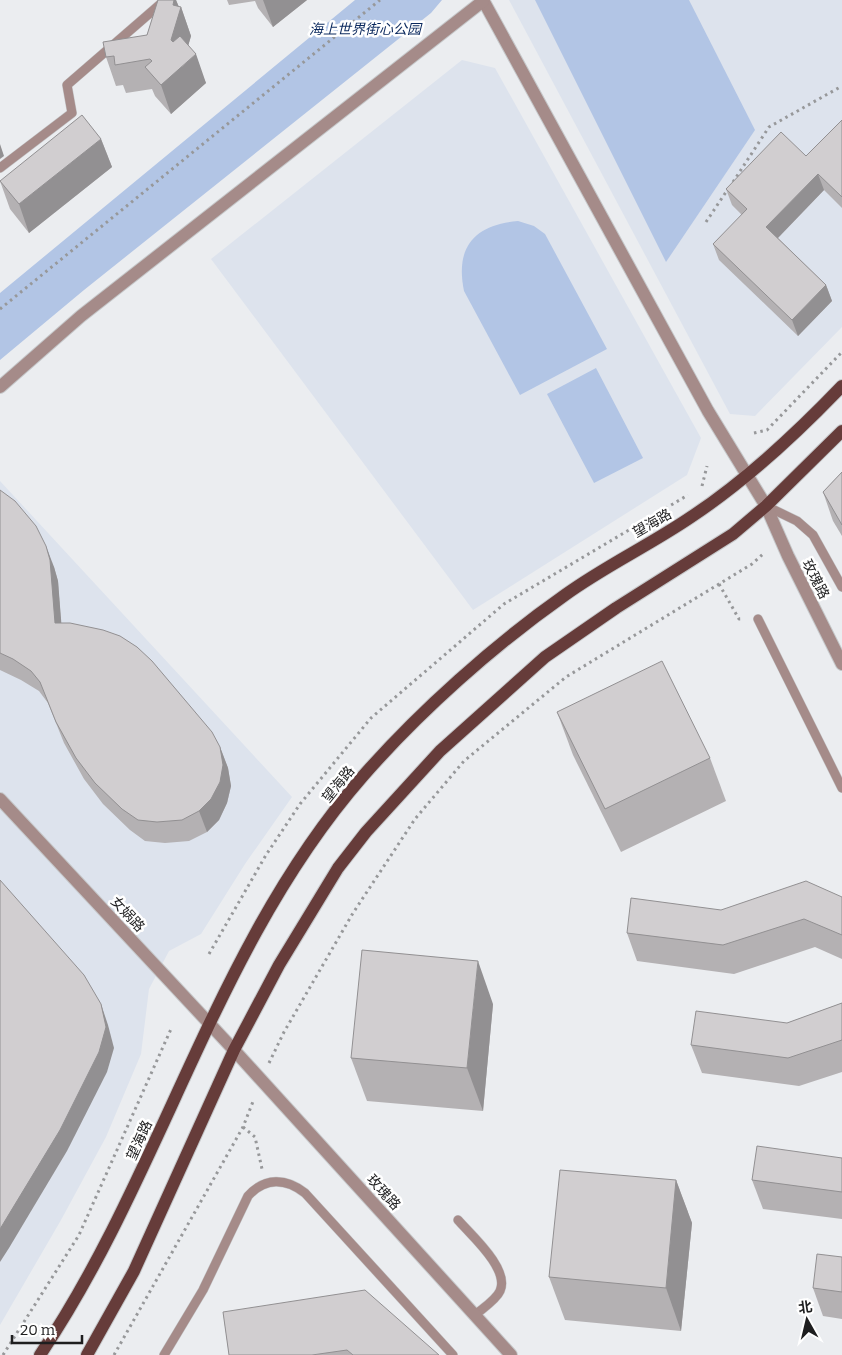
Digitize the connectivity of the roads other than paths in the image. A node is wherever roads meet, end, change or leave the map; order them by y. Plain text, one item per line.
1 (165, 0) edge
2 (483, 1) edge
3 (0, 168) edge
4 (842, 386) edge
5 (0, 387) edge
6 (842, 431) edge
7 (747, 475) junction
8 (766, 506) junction
9 (842, 587) edge
10 (758, 619) road end
11 (842, 664) edge
12 (842, 788) edge
13 (0, 799) edge
14 (208, 1022) junction
15 (234, 1050) junction
16 (458, 1220) dead end
17 (475, 1315) junction
18 (40, 1355) edge
19 (87, 1355) edge
20 (164, 1355) edge
21 (453, 1355) edge
22 (511, 1355) edge

1 - 3 lane
2 - 5 street
2 - 7 street, 玫瑰路
4 - 7 main road, 望海路
6 - 8 main road
7 - 8 street, 玫瑰路
7 - 14 main road, 望海路
8 - 9 lane
8 - 11 street, 玫瑰路
8 - 15 main road
10 - 12 lane
13 - 14 street, 女娲路
14 - 15 street, 女娲路
14 - 18 main road, 望海路
15 - 17 street, 玫瑰路
15 - 19 main road
16 - 17 lane
17 - 22 street, 玫瑰路
20 - 21 lane

